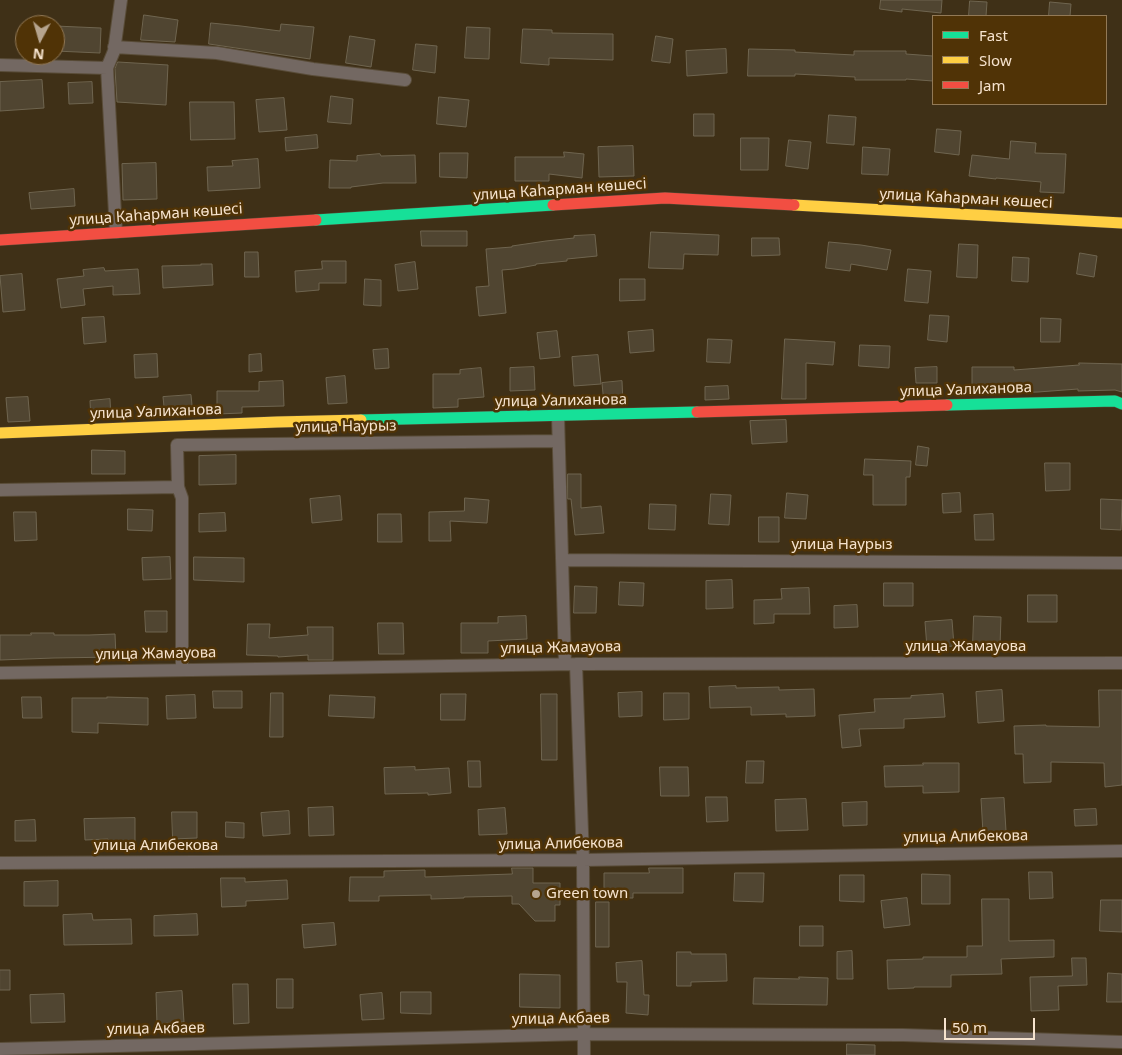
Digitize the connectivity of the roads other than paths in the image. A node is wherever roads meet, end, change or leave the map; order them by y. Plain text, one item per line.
1 (122, 0) edge
2 (114, 47) junction
3 (0, 65) edge
4 (107, 68) junction
5 (406, 80) dead end
6 (1122, 223) edge
7 (116, 232) junction
8 (0, 240) edge
9 (1122, 404) edge
10 (558, 416) junction
11 (0, 434) edge
12 (558, 441) junction
13 (178, 487) junction
14 (0, 490) edge
15 (563, 560) junction
16 (1122, 563) edge
17 (1122, 663) edge
18 (571, 664) junction
19 (182, 670) junction
20 (0, 673) edge
21 (1122, 850) edge
22 (583, 860) junction
23 (0, 863) edge
24 (584, 1034) junction
25 (1122, 1042) edge
26 (0, 1049) edge
27 (584, 1055) edge

1 - 2 street
2 - 4 street
2 - 5 street
3 - 4 street
4 - 7 street
6 - 7 street, улица Каһарман көшесі
7 - 8 street, улица Каһарман көшесі
9 - 10 street, улица Уалиханова
10 - 11 street, улица Уалиханова
10 - 12 street
12 - 13 street, улица Наурыз
12 - 15 street
13 - 14 street
13 - 19 street, улица Наурыз
15 - 16 street, улица Наурыз
15 - 18 street
17 - 18 street, улица Жамауова
18 - 19 street, улица Жамауова
18 - 22 street
19 - 20 street, улица Жамауова
21 - 22 street, улица Алибекова
22 - 23 street, улица Алибекова
22 - 24 street
24 - 25 street, улица Акбаев
24 - 26 street, улица Акбаев
24 - 27 street

